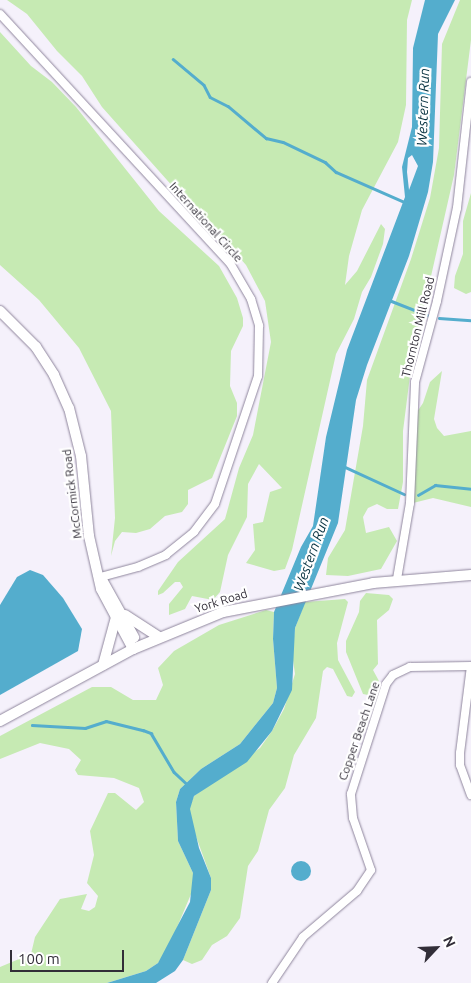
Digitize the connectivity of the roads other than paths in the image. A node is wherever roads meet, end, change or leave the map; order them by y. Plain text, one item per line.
1 (0, 14) edge
2 (471, 82) edge
3 (0, 311) edge
4 (471, 575) edge
5 (100, 577) junction
6 (397, 579) junction
7 (118, 614) junction
8 (160, 637) junction
9 (136, 648) junction
10 (103, 665) junction
11 (471, 666) edge
12 (0, 721) edge
13 (471, 795) edge
14 (272, 983) edge

1 - 5 street, International Circle
2 - 6 street, Thornton Mill Road
3 - 5 main road, McCormick Road
4 - 6 main road, York Road
5 - 7 main road, McCormick Road
6 - 8 main road, York Road
7 - 8 main road
7 - 9 main road, McCormick Road
7 - 10 main road
8 - 9 main road, York Road
9 - 10 main road, York Road
10 - 12 main road, York Road
11 - 13 street, Copper Beach Lane
11 - 14 street, Copper Beach Lane

